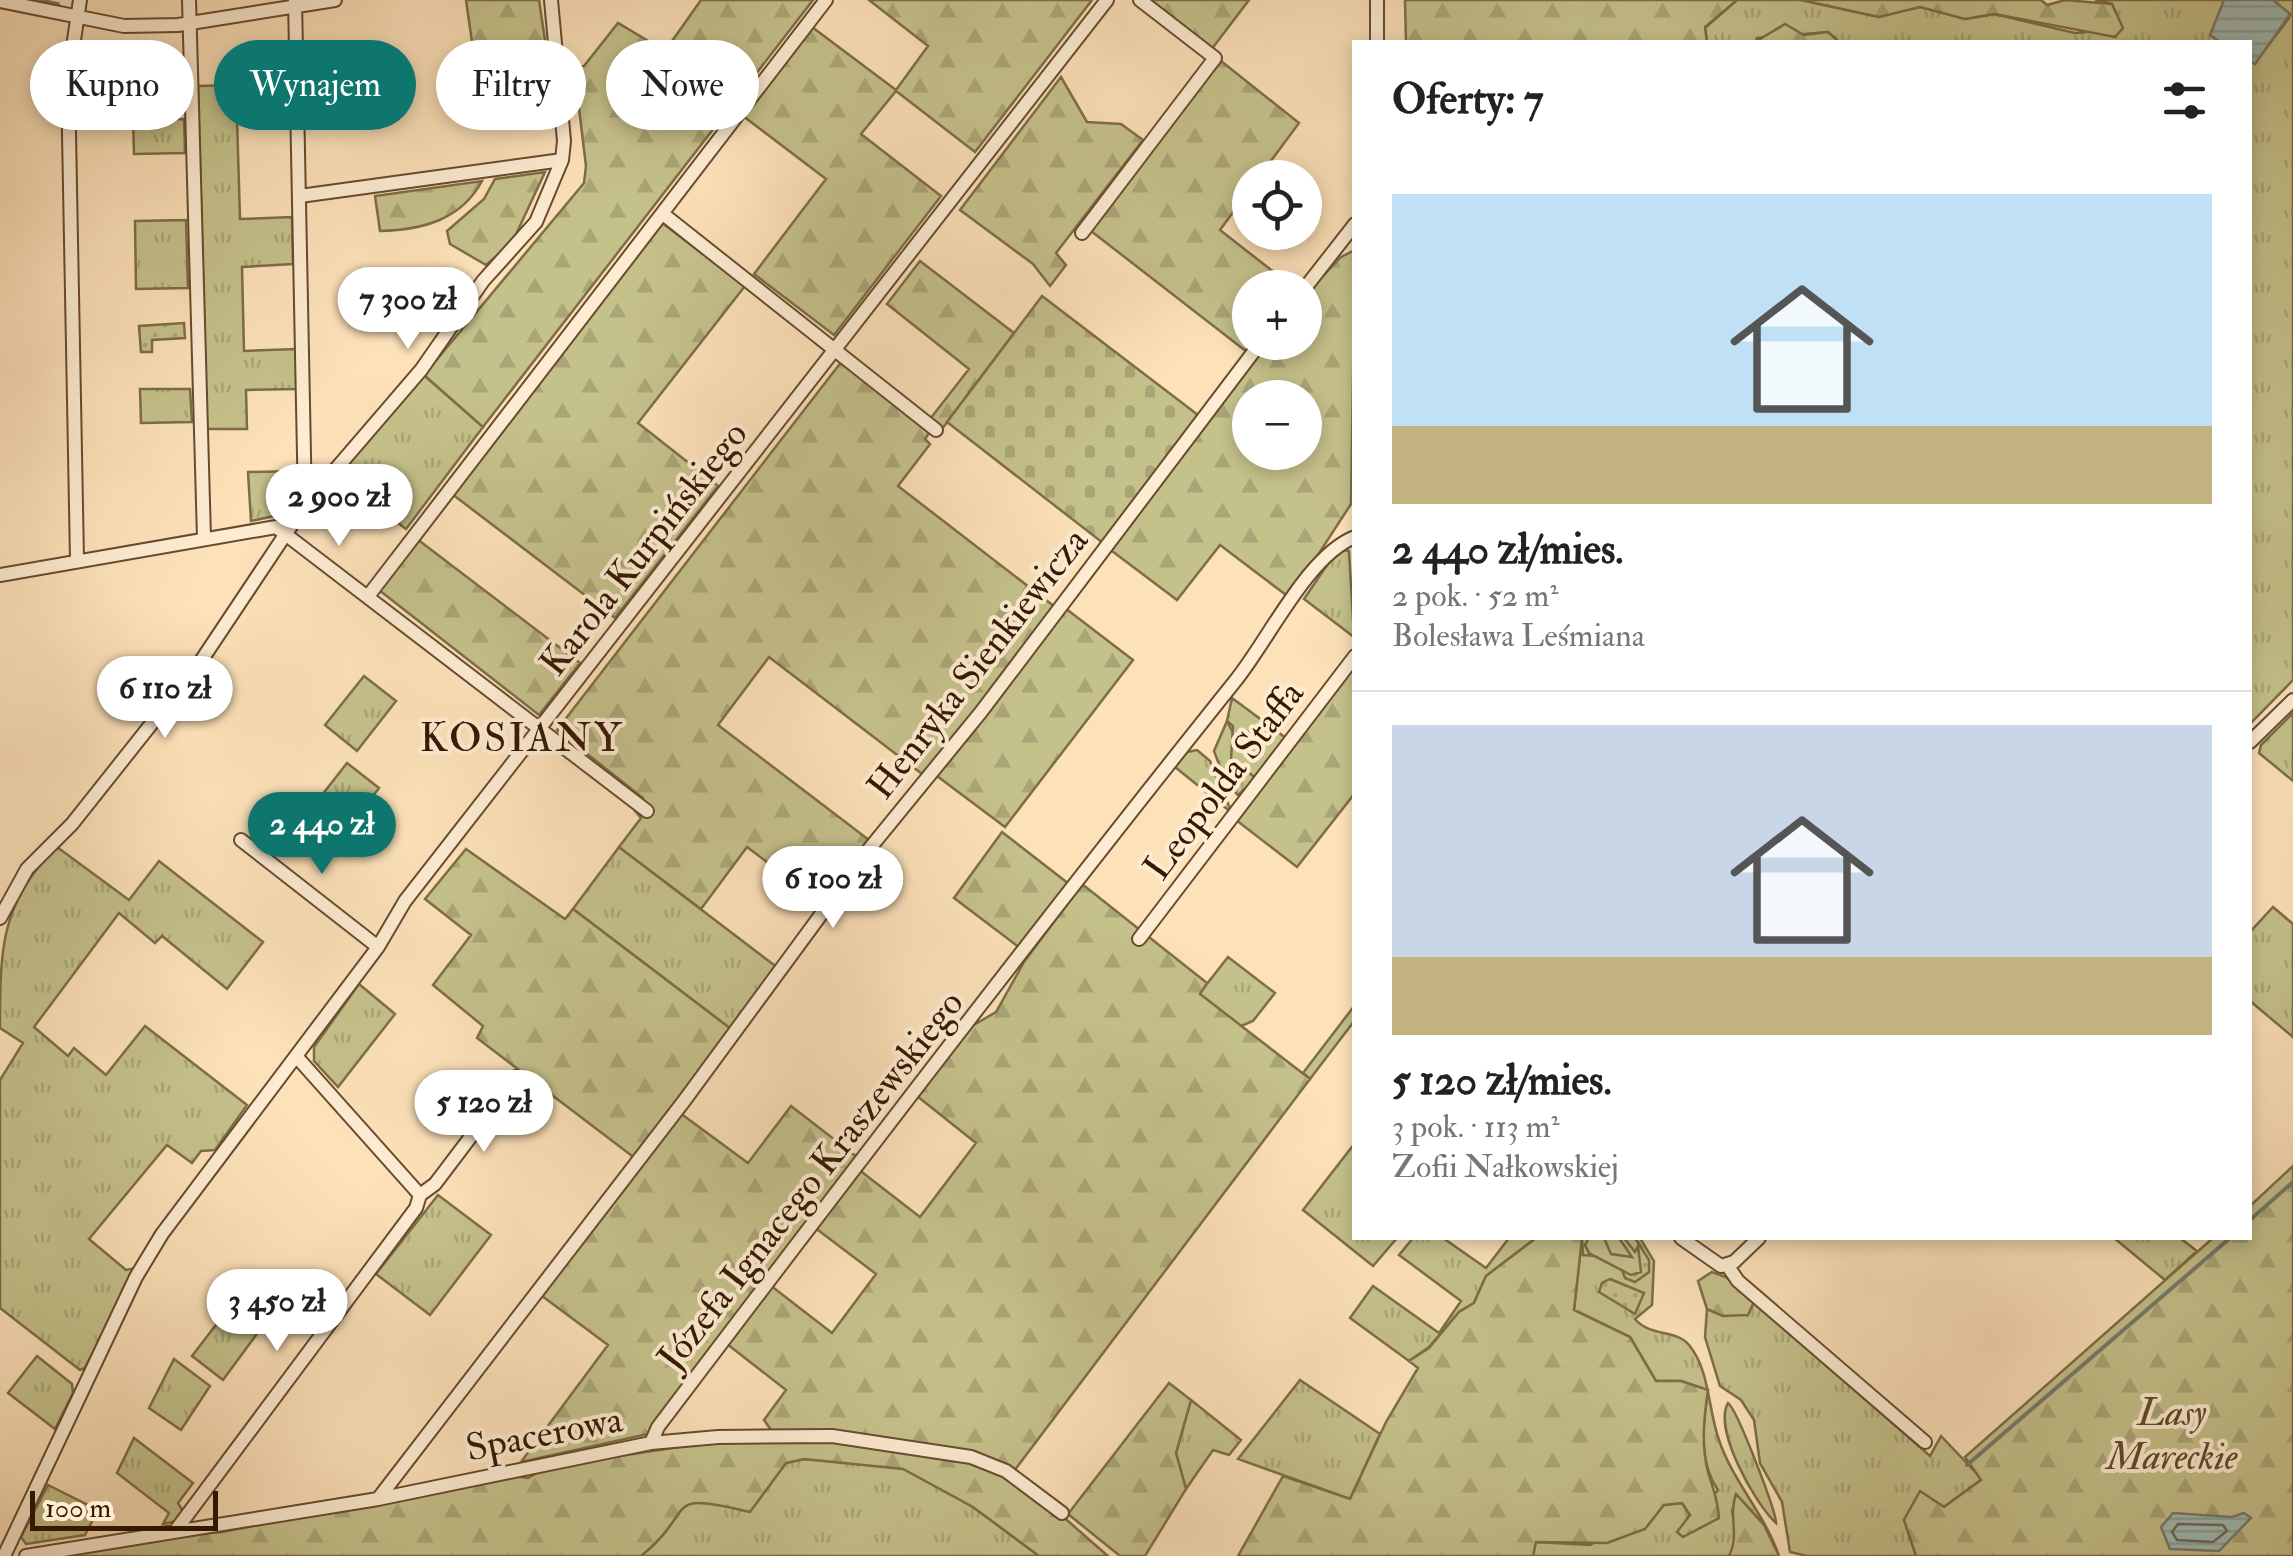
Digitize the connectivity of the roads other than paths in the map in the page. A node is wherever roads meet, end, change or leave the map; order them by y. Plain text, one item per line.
1 (0, 0) edge
2 (80, 0) edge
3 (190, 0) edge
4 (335, 0) edge
5 (551, 0) edge
6 (826, 0) edge
7 (1107, 0) edge
8 (1140, 0) edge
9 (1377, 0) edge
10 (295, 3) edge
11 (78, 20) junction
12 (190, 23) junction
13 (1377, 40) edge
14 (562, 160) junction
15 (300, 196) junction
16 (663, 214) junction
17 (1352, 228) edge
18 (1082, 233) dead end
19 (1319, 270) edge
20 (834, 348) junction
21 (1247, 360) edge
22 (936, 430) dead end
23 (305, 504) junction
24 (284, 535) junction
25 (204, 538) junction
26 (1352, 538) edge
27 (77, 560) junction
28 (0, 575) edge
29 (369, 594) junction
30 (1352, 660) edge
31 (2293, 700) edge
32 (542, 729) junction
33 (2252, 740) edge
34 (646, 810) dead end
35 (241, 840) dead end
36 (0, 918) edge
37 (1139, 940) dead end
38 (378, 946) junction
39 (296, 1056) junction
40 (516, 1077) dead end
41 (420, 1195) junction
42 (1684, 1240) edge
43 (1757, 1240) edge
44 (1730, 1264) junction
45 (1925, 1442) dead end
46 (651, 1443) junction
47 (378, 1499) junction
48 (1062, 1513) dead end
49 (176, 1530) junction
50 (4, 1556) edge
51 (26, 1556) edge

1 - 11 street
2 - 11 street
3 - 12 street
4 - 10 street
5 - 14 street
6 - 16 street
7 - 20 street, Karola Kurpińskiego
8 - 18 street
9 - 13 street
10 - 12 street
10 - 15 street
11 - 12 street
11 - 27 street
12 - 25 street
14 - 15 street
14 - 23 street
15 - 23 street
16 - 20 street
16 - 29 street
17 - 19 street
20 - 22 street
20 - 32 street, Karola Kurpińskiego
21 - 47 street, Henryka Sienkiewicza
23 - 24 street
24 - 25 street
24 - 29 street
24 - 36 street
25 - 27 street
26 - 46 street, Józefa Ignacego Kraszewskiego
27 - 28 street
29 - 32 street
30 - 37 street, Leopolda Staffa
31 - 33 street
32 - 34 street
32 - 38 street, Karola Kurpińskiego
35 - 38 street
38 - 39 street, Karola Kurpińskiego
39 - 41 street
39 - 50 street, Karola Kurpińskiego
40 - 41 street
41 - 49 street
42 - 44 street
43 - 44 street
44 - 45 street
46 - 47 street, Spacerowa
46 - 48 street, Spacerowa
47 - 49 street, Spacerowa
49 - 51 street, Spacerowa

